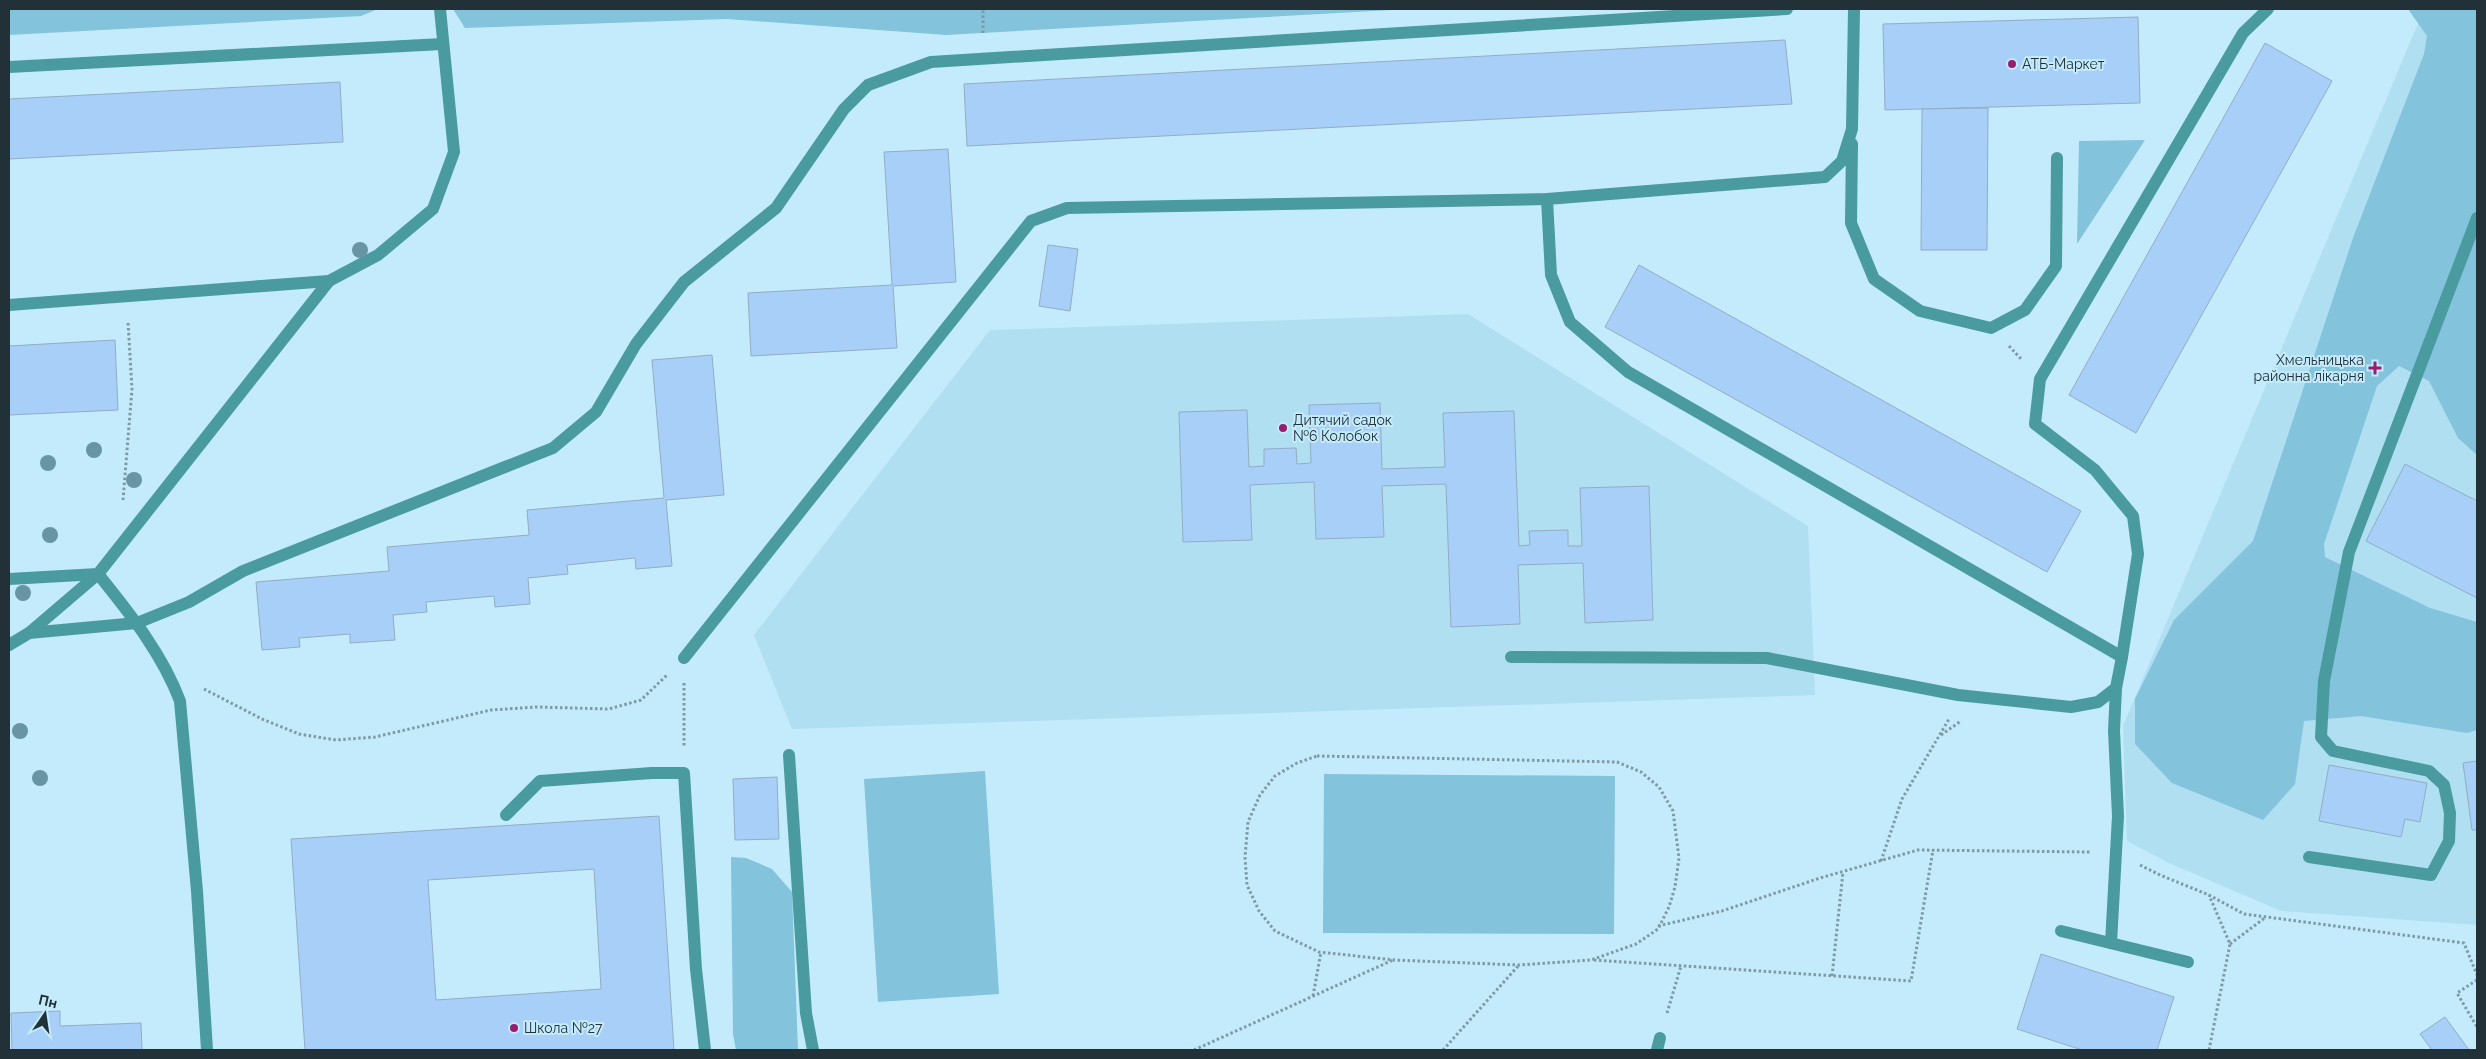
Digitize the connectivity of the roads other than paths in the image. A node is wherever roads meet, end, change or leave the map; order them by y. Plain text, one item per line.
1 (440, 9) edge
2 (1787, 9) edge
3 (1854, 9) edge
4 (2268, 9) edge
5 (442, 44) junction
6 (9, 67) edge
7 (1852, 129) junction
8 (2057, 158) dead end
9 (1547, 199) junction
10 (2477, 218) edge
11 (329, 281) junction
12 (9, 305) edge
13 (98, 574) junction
14 (9, 578) edge
15 (137, 623) junction
16 (29, 633) junction
17 (9, 645) edge
18 (1511, 657) dead end
19 (2122, 657) junction
20 (684, 658) road end
21 (2116, 688) junction
22 (789, 755) dead end
23 (506, 815) dead end
24 (2309, 857) dead end
25 (2062, 931) dead end
26 (2111, 943) junction
27 (2188, 962) dead end
28 (208, 1050) edge
29 (705, 1050) edge
30 (813, 1050) edge

1 - 5 lane
2 - 15 lane
3 - 7 lane
4 - 19 lane
5 - 6 lane
5 - 11 lane
7 - 8 lane
7 - 9 lane
9 - 19 lane
9 - 20 lane
10 - 24 lane
11 - 12 lane
11 - 13 lane
13 - 14 lane
13 - 15 lane
13 - 16 lane
15 - 16 lane
15 - 28 lane
16 - 17 lane
18 - 21 lane
19 - 21 lane
21 - 26 lane
22 - 30 lane
23 - 29 lane
25 - 26 lane
26 - 27 lane

